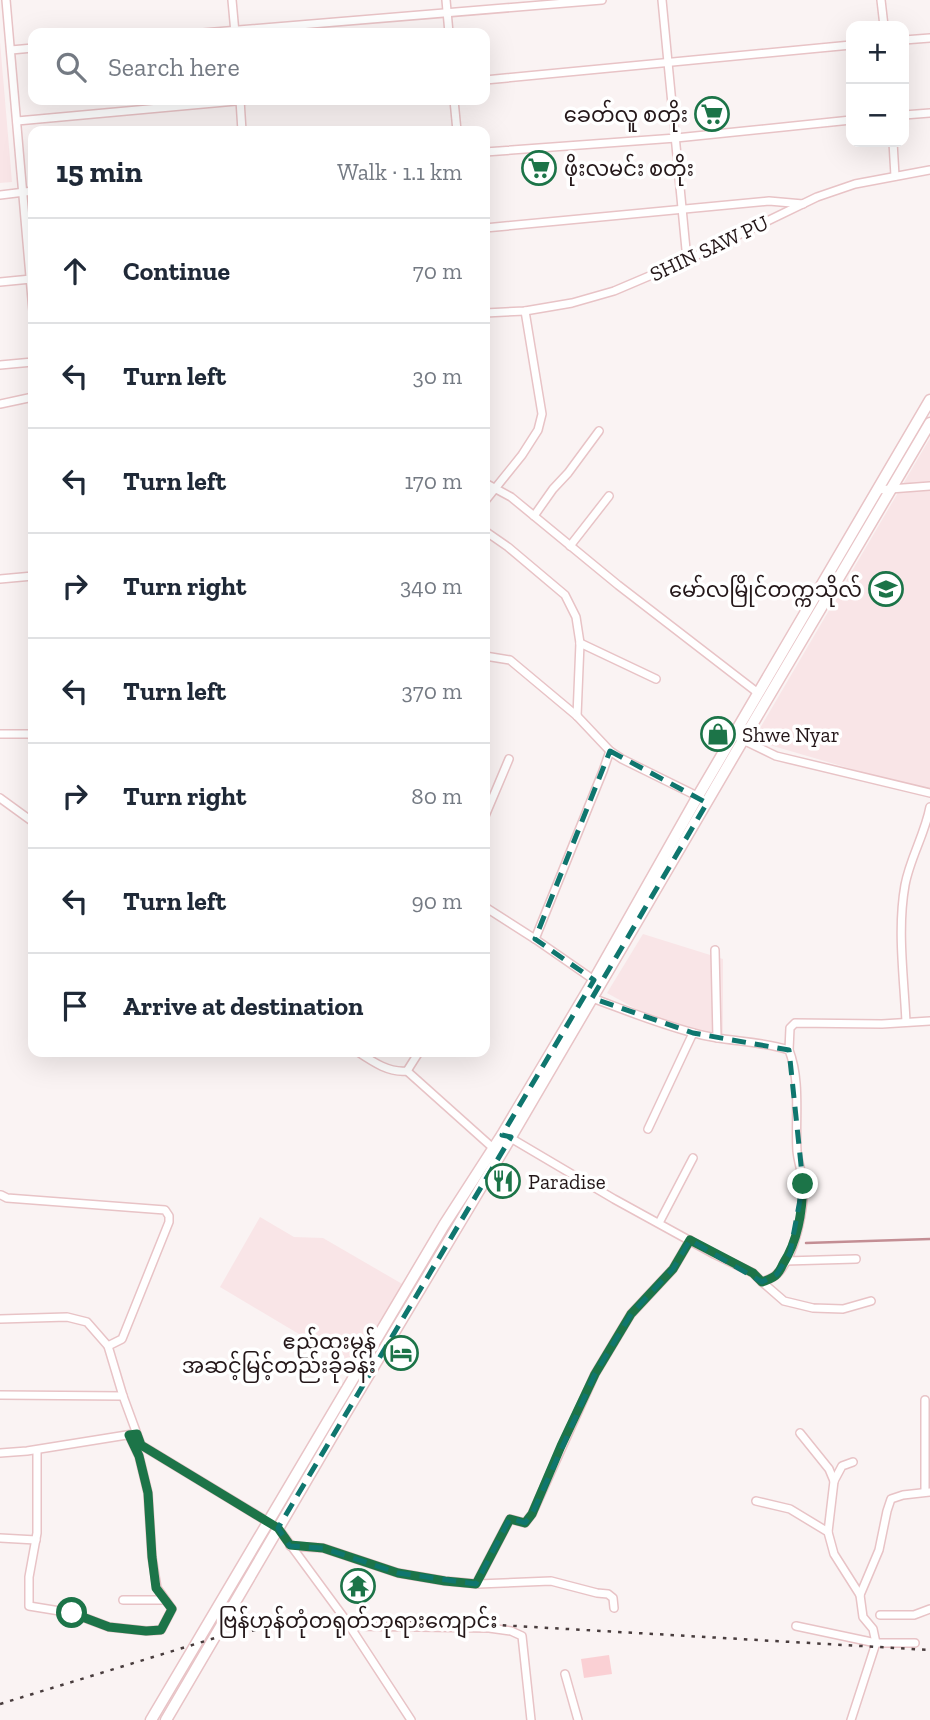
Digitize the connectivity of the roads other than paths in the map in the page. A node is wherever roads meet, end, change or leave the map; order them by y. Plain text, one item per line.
1 (6, 0) edge
2 (232, 0) edge
3 (446, 0) edge
4 (602, 0) edge
5 (662, 0) edge
6 (881, 0) edge
7 (447, 13) junction
8 (883, 21) edge
9 (235, 28) edge
10 (280, 28) edge
11 (448, 28) edge
12 (930, 37) edge
13 (909, 39) edge
14 (846, 45) edge
15 (28, 48) edge
16 (11, 50) junction
17 (668, 62) junction
18 (490, 80) edge
19 (187, 105) edge
20 (240, 105) edge
21 (454, 105) edge
22 (930, 113) edge
23 (909, 115) edge
24 (17, 121) junction
25 (846, 121) edge
26 (242, 126) edge
27 (457, 126) edge
28 (676, 138) junction
29 (893, 147) edge
30 (490, 152) edge
31 (930, 170) edge
32 (895, 176) junction
33 (23, 192) junction
34 (28, 192) edge
35 (0, 195) edge
36 (803, 204) junction
37 (682, 209) junction
38 (490, 228) edge
39 (28, 237) edge
40 (687, 260) junction
41 (28, 279) edge
42 (0, 282) edge
43 (525, 311) junction
44 (490, 313) edge
45 (28, 362) edge
46 (0, 365) edge
47 (28, 398) edge
48 (930, 400) edge
49 (0, 404) edge
50 (930, 423) edge
51 (599, 431) dead end
52 (490, 486) edge
53 (930, 486) edge
54 (495, 488) junction
55 (877, 490) junction
56 (891, 490) junction
57 (490, 494) edge
58 (609, 496) dead end
59 (534, 516) junction
60 (490, 534) edge
61 (570, 546) junction
62 (28, 576) edge
63 (0, 579) edge
64 (580, 643) junction
65 (490, 657) edge
66 (656, 679) dead end
67 (758, 693) junction
68 (577, 716) junction
69 (0, 734) edge
70 (28, 734) edge
71 (738, 738) junction
72 (610, 751) junction
73 (509, 759) dead end
74 (930, 793) edge
75 (698, 796) junction
76 (0, 798) edge
77 (707, 803) junction
78 (490, 805) edge
79 (930, 807) edge
80 (28, 818) edge
81 (490, 910) edge
82 (535, 939) junction
83 (715, 950) dead end
84 (594, 980) junction
85 (592, 998) junction
86 (930, 1021) edge
87 (906, 1022) junction
88 (693, 1033) junction
89 (717, 1038) junction
90 (789, 1050) junction
91 (366, 1057) edge
92 (416, 1057) edge
93 (407, 1071) junction
94 (648, 1129) dead end
95 (507, 1136) junction
96 (493, 1148) junction
97 (693, 1158) dead end
98 (1, 1195) edge
99 (659, 1223) junction
100 (690, 1240) junction
101 (856, 1259) dead end
102 (785, 1261) junction
103 (762, 1282) junction
104 (871, 1301) dead end
105 (0, 1319) edge
106 (108, 1346) junction
107 (0, 1395) edge
108 (123, 1396) junction
109 (925, 1401) dead end
110 (800, 1433) dead end
111 (133, 1434) junction
112 (37, 1450) junction
113 (0, 1453) edge
114 (853, 1462) dead end
115 (834, 1481) junction
116 (928, 1492) edge
117 (756, 1501) dead end
118 (268, 1522) junction
119 (278, 1528) junction
120 (828, 1532) junction
121 (0, 1538) edge
122 (36, 1540) junction
123 (290, 1545) junction
124 (476, 1584) junction
125 (860, 1595) junction
126 (123, 1600) dead end
127 (165, 1600) junction
128 (614, 1608) dead end
129 (930, 1609) edge
130 (880, 1615) dead end
131 (349, 1626) junction
132 (796, 1626) dead end
133 (876, 1643) junction
134 (915, 1643) dead end
135 (565, 1674) dead end
136 (151, 1720) edge
137 (166, 1720) edge
138 (411, 1720) edge
139 (531, 1720) edge
140 (578, 1720) edge
141 (851, 1720) edge

1 - 16 street
2 - 9 street
3 - 7 street
4 - 7 street
5 - 17 street
6 - 8 street
7 - 10 street
7 - 11 street
12 - 13 street
14 - 17 street
15 - 16 street
16 - 24 street
17 - 18 street
17 - 28 street
19 - 24 street
20 - 26 street
21 - 27 street
22 - 23 street
24 - 33 street
25 - 28 street
28 - 30 street
28 - 37 street
29 - 32 street
31 - 32 street, SHIN SAW PU
32 - 36 street, SHIN SAW PU
33 - 34 street
33 - 35 street
33 - 39 street
36 - 37 street
36 - 40 street, SHIN SAW PU
37 - 38 street
37 - 40 street
40 - 43 street, SHIN SAW PU
41 - 42 street
43 - 44 street, SHIN SAW PU
43 - 54 street
45 - 46 street
47 - 49 street
48 - 55 main road
50 - 56 main road
51 - 59 street
52 - 54 street
53 - 56 street
54 - 57 street
54 - 59 street
55 - 56 street
55 - 67 main road
56 - 71 main road
58 - 61 street
59 - 61 street
60 - 64 street
61 - 67 street
62 - 63 street
64 - 66 street
64 - 68 street
65 - 68 street
67 - 71 main road
68 - 72 street
69 - 70 street
71 - 74 street
71 - 75 main road
71 - 77 main road
72 - 75 street
72 - 82 street
73 - 78 street
75 - 77 street
75 - 84 main road
76 - 80 street
77 - 85 main road
79 - 87 street
81 - 82 street
82 - 84 street
83 - 89 street
84 - 95 main road
85 - 88 street
85 - 95 main road
86 - 87 street
87 - 90 street
88 - 89 street
88 - 94 street
89 - 90 street
90 - 102 street
91 - 93 street
92 - 93 street
93 - 96 street
95 - 96 main road
95 - 99 street
95 - 119 main road
96 - 118 main road
97 - 99 street
98 - 106 street
99 - 100 street
100 - 103 street
100 - 124 street
101 - 102 street
102 - 103 street
103 - 104 street
105 - 106 street
106 - 108 street
107 - 108 street
108 - 111 street
109 - 116 street
110 - 115 street
111 - 112 street
111 - 118 street
111 - 127 street
112 - 113 street
112 - 122 street
114 - 115 street
115 - 120 street
116 - 125 street
117 - 120 street
118 - 119 street
118 - 136 main road
119 - 123 street
119 - 137 main road
120 - 125 street
121 - 122 street
122 - 127 street
123 - 124 street
123 - 131 street
124 - 128 street
125 - 133 street
126 - 127 street
129 - 130 street
131 - 138 street
131 - 139 street
132 - 133 street
133 - 134 street
133 - 141 street
135 - 140 street

